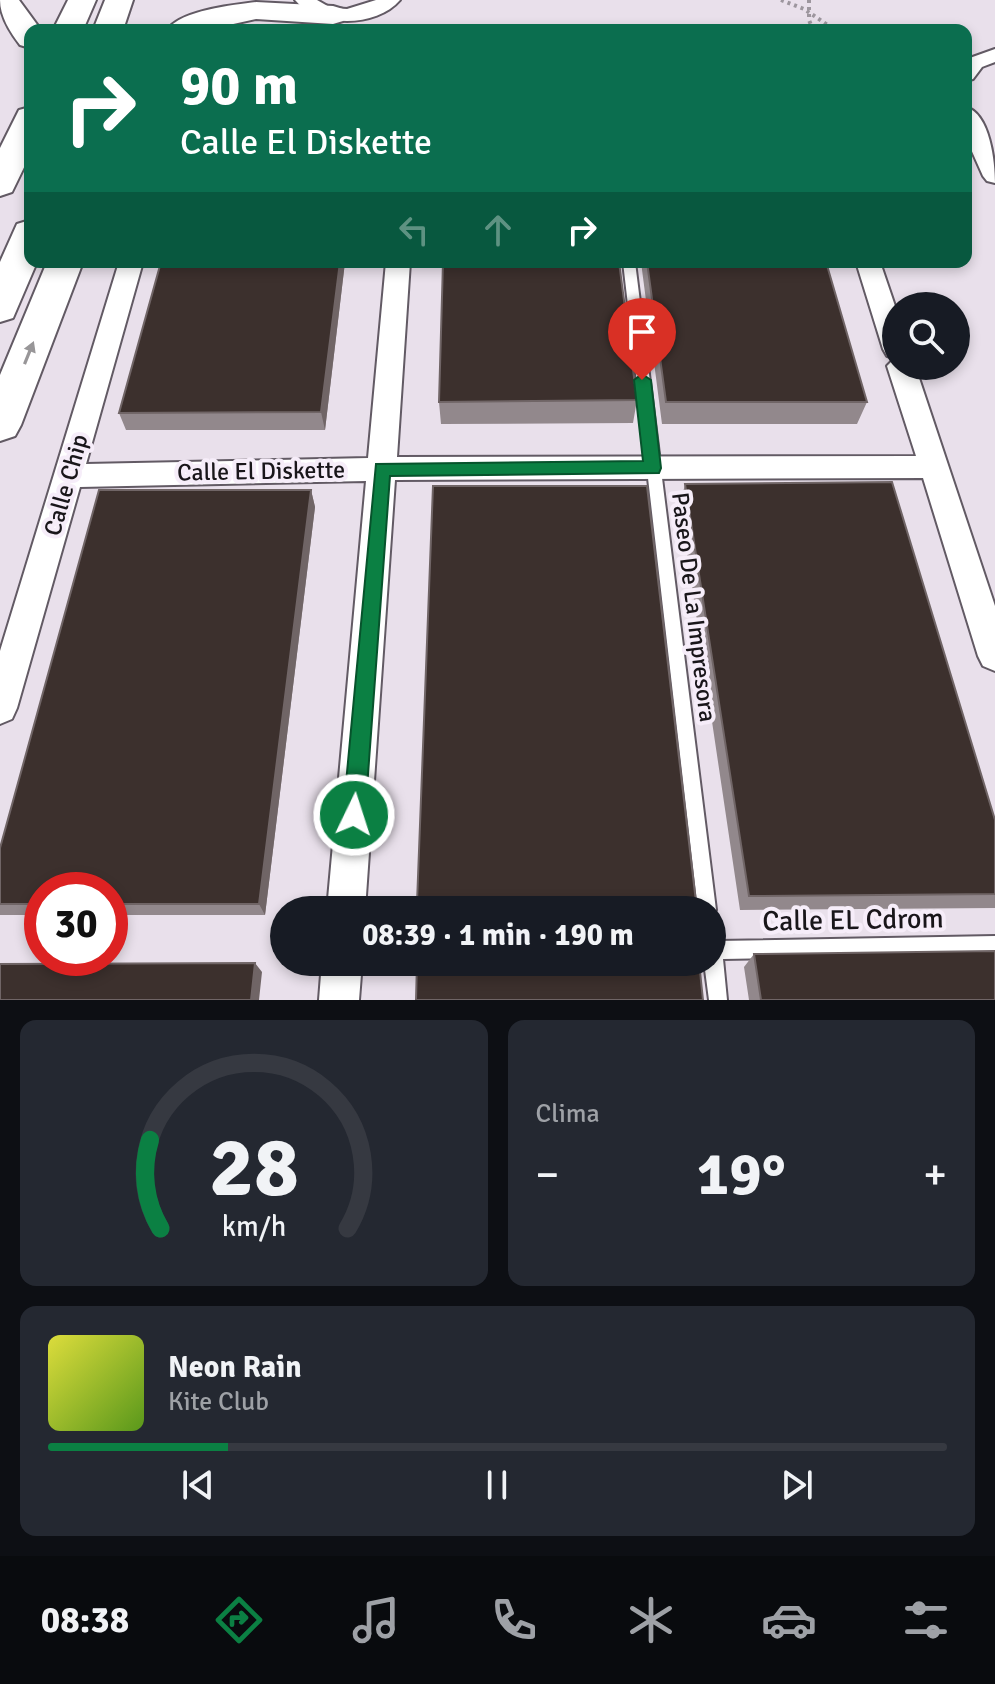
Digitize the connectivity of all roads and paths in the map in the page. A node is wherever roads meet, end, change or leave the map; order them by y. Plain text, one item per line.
1 (4, 0) edge
2 (82, 0) edge
3 (119, 0) edge
4 (305, 0) edge
5 (390, 0) edge
6 (781, 0) edge
7 (809, 0) edge
8 (809, 13) junction
9 (333, 15) junction
10 (71, 24) edge
11 (110, 24) edge
12 (193, 24) edge
13 (812, 24) edge
14 (826, 24) edge
15 (24, 26) edge
16 (995, 55) edge
17 (972, 68) edge
18 (972, 127) edge
19 (24, 131) edge
20 (995, 176) edge
21 (0, 185) edge
22 (24, 247) edge
23 (63, 268) edge
24 (129, 268) edge
25 (398, 268) edge
26 (630, 268) edge
27 (870, 268) edge
28 (882, 306) edge
29 (0, 309) edge
30 (906, 380) edge
31 (0, 425) edge
32 (934, 467) junction
33 (652, 468) junction
34 (382, 469) junction
35 (69, 476) junction
36 (995, 656) edge
37 (0, 708) edge
38 (347, 896) edge
39 (705, 896) edge
40 (995, 945) edge
41 (726, 949) edge
42 (341, 976) edge
43 (715, 976) edge
44 (339, 1000) edge
45 (718, 1000) edge

1 - 15 highway
2 - 10 highway
3 - 11 highway
4 - 9 street
5 - 9 street
6 - 8 path
7 - 8 path
8 - 13 path
8 - 14 path
9 - 12 highway
16 - 17 street
18 - 20 street
19 - 21 highway
22 - 29 highway
31 -> 23 highway
24 - 35 street, Calle Chip
25 - 34 street
26 - 33 lane, Paseo De La Impresora
27 - 28 street
30 - 32 street
32 - 33 street, Calle El Diskette
32 - 36 street
33 - 34 street, Calle El Diskette
33 - 39 lane, Paseo De La Impresora
34 - 35 street, Calle El Diskette
34 - 38 street
35 - 37 street, Calle Chip
40 - 41 lane, Calle EL Cdrom
42 - 44 street
43 - 45 lane

